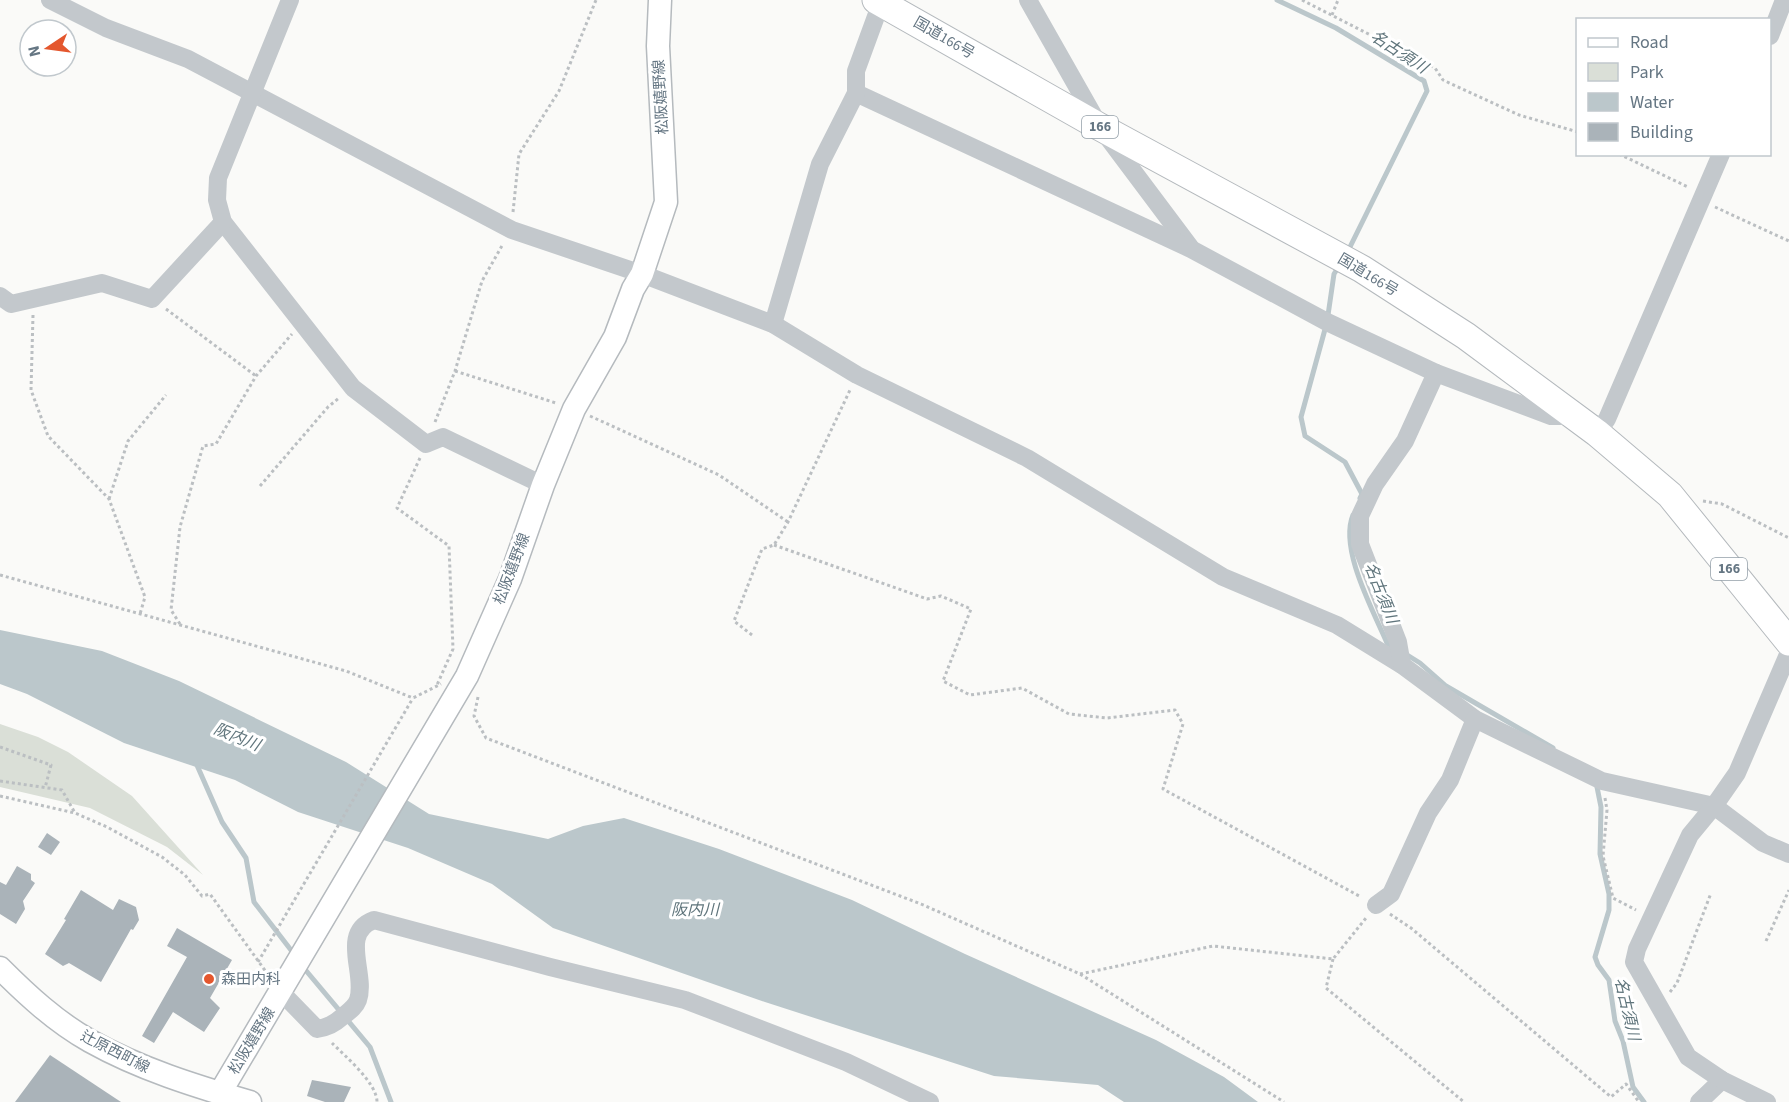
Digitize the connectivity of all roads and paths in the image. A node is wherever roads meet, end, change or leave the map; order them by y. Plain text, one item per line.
1 (50, 0) edge
2 (290, 0) edge
3 (596, 0) edge
4 (660, 0) edge
5 (1028, 0) edge
6 (1302, 0) edge
7 (1338, 0) edge
8 (1784, 0) edge
9 (879, 1) edge
10 (1331, 15) junction
11 (1771, 33) edge
12 (253, 93) junction
13 (856, 93) junction
14 (1101, 127) junction
15 (1576, 131) edge
16 (1623, 156) edge
17 (1720, 156) edge
18 (1702, 201) junction
19 (223, 222) junction
20 (512, 230) junction
21 (1789, 242) edge
22 (1191, 249) junction
23 (642, 274) junction
24 (34, 298) junction
25 (152, 298) junction
26 (4, 302) edge
27 (302, 323) junction
28 (773, 324) junction
29 (455, 371) junction
30 (1436, 373) junction
31 (857, 375) junction
32 (256, 376) junction
33 (353, 388) junction
34 (166, 395) dead end
35 (574, 409) junction
36 (1574, 416) junction
37 (1597, 432) junction
38 (426, 444) junction
39 (543, 484) junction
40 (260, 486) dead end
41 (109, 499) junction
42 (1701, 501) dead end
43 (788, 522) junction
44 (1789, 538) edge
45 (774, 544) junction
46 (0, 575) edge
47 (140, 614) junction
48 (181, 625) junction
49 (752, 634) dead end
50 (1789, 642) edge
51 (1789, 652) edge
52 (1402, 664) junction
53 (467, 676) junction
54 (437, 685) junction
55 (412, 698) junction
56 (1475, 719) junction
57 (0, 747) edge
58 (1596, 779) junction
59 (0, 781) edge
60 (45, 788) junction
61 (0, 796) edge
62 (1714, 806) junction
63 (75, 813) junction
64 (1789, 854) edge
65 (1789, 890) edge
66 (1711, 893) dead end
67 (1376, 905) junction
68 (1652, 918) junction
69 (1766, 941) dead end
70 (1333, 959) junction
71 (258, 962) junction
72 (0, 968) edge
73 (1080, 974) junction
74 (281, 992) junction
75 (1659, 1005) junction
76 (324, 1028) junction
77 (1722, 1080) junction
78 (1611, 1097) junction
79 (217, 1098) edge
80 (250, 1102) edge
81 (377, 1102) edge
82 (930, 1102) edge
83 (1284, 1102) edge
84 (1464, 1102) edge
85 (1614, 1102) edge
86 (1639, 1102) edge
87 (1699, 1102) edge
88 (1767, 1102) edge

1 - 12 street
2 - 12 street
3 - 20 path
4 - 23 main road, 松阪嬉野線
5 - 14 street
6 - 10 path
7 - 10 path
8 - 11 street
9 - 13 street
9 - 14 highway, 国道166号 / 166
10 - 15 path
12 - 19 street
12 - 20 street
13 - 22 street
13 - 28 street
14 - 22 street
14 - 36 highway, 国道166号 / 166
16 - 18 path
17 - 18 street
18 - 21 path
18 - 37 street
19 - 25 street
19 - 27 street
20 - 23 street
20 - 29 path
22 - 30 street
23 - 28 street
23 - 35 main road, 松阪嬉野線
24 - 25 street
24 - 26 street
24 - 41 path
25 - 32 path
27 - 32 path
27 - 33 street
28 - 31 street
29 - 35 path
29 - 38 path
30 - 36 street
30 - 52 street
31 - 43 path
31 - 52 street
32 - 48 path
33 - 38 street
33 - 40 path
34 - 41 path
35 - 39 main road, 松阪嬉野線
35 - 43 path
36 - 37 highway, 国道166号 / 166
37 - 50 highway, 国道166号 / 166
38 - 39 street
38 - 54 path
39 - 53 main road, 松阪嬉野線
41 - 47 path
42 - 44 path
43 - 45 path
45 - 49 path
45 - 67 path
46 - 47 path
47 - 48 path
48 - 55 path
51 - 62 street
52 - 56 street
53 - 54 path
53 - 73 path
53 - 74 main road, 松阪嬉野線
54 - 55 path
55 - 71 path
56 - 58 street
56 - 67 street
57 - 60 path
58 - 62 street
58 - 68 path
59 - 60 path
60 - 63 path
61 - 63 path
62 - 64 street
62 - 68 street
63 - 71 path
65 - 69 path
66 - 75 path
67 - 70 path
67 - 78 path
68 - 75 street
70 - 73 path
70 - 84 path
71 - 74 path
72 - 79 main road, 辻原西町線
73 - 83 path
74 - 76 street
74 - 79 main road, 松阪嬉野線
75 - 77 street
76 - 81 path
76 - 82 street
77 - 87 street
77 - 88 street
78 - 85 path
78 - 86 path
79 - 80 main road, 辻原西町線

